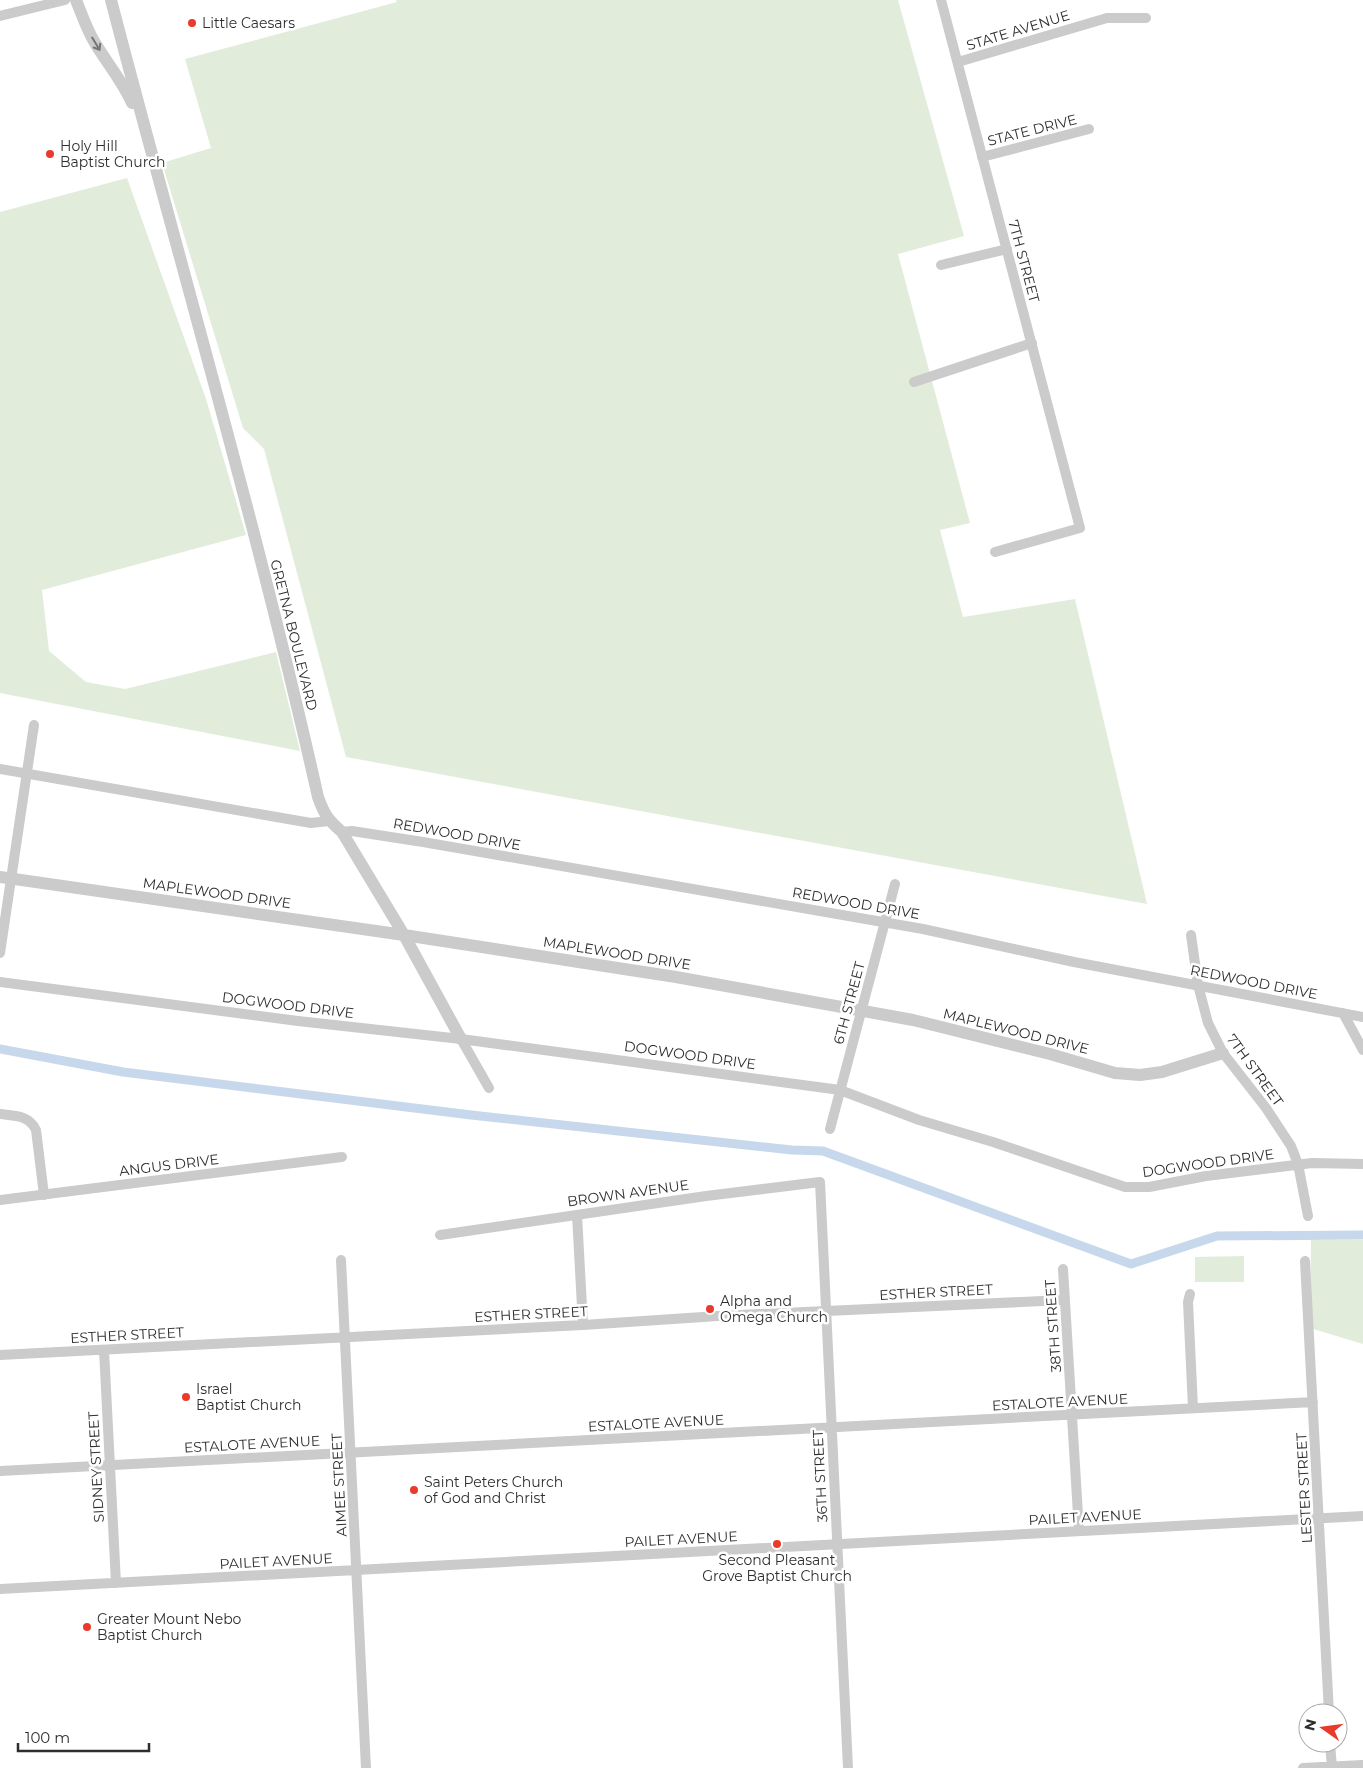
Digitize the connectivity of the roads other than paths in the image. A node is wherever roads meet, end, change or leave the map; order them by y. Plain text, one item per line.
1 (65, 0) edge
2 (76, 0) edge
3 (111, 0) edge
4 (941, 0) edge
5 (0, 16) edge
6 (1146, 18) dead end
7 (958, 62) junction
8 (1089, 129) dead end
9 (152, 155) junction
10 (982, 157) junction
11 (1007, 249) junction
12 (941, 265) dead end
13 (1032, 343) junction
14 (914, 382) dead end
15 (995, 552) dead end
16 (34, 725) dead end
17 (0, 769) edge
18 (27, 774) junction
19 (329, 821) junction
20 (342, 832) junction
21 (6, 878) edge
22 (895, 884) dead end
23 (885, 922) junction
24 (404, 935) junction
25 (1191, 935) dead end
26 (0, 953) edge
27 (0, 982) edge
28 (1198, 985) junction
29 (861, 1011) junction
30 (1343, 1013) junction
31 (1363, 1017) edge
32 (461, 1039) junction
33 (1363, 1050) edge
34 (1222, 1053) junction
35 (488, 1088) dead end
36 (840, 1090) junction
37 (0, 1114) edge
38 (830, 1129) dead end
39 (342, 1157) dead end
40 (1298, 1164) junction
41 (1363, 1164) edge
42 (820, 1182) joint
43 (44, 1195) junction
44 (0, 1200) edge
45 (577, 1215) junction
46 (1308, 1216) dead end
47 (440, 1235) dead end
48 (341, 1260) dead end
49 (1305, 1261) dead end
50 (1062, 1269) dead end
51 (1190, 1294) dead end
52 (1064, 1300) junction
53 (826, 1311) junction
54 (584, 1325) junction
55 (345, 1337) junction
56 (104, 1350) junction
57 (0, 1354) edge
58 (1313, 1402) junction
59 (1193, 1408) junction
60 (1073, 1415) junction
61 (831, 1427) junction
62 (351, 1453) junction
63 (110, 1465) junction
64 (0, 1471) edge
65 (1363, 1516) edge
66 (1319, 1518) junction
67 (1079, 1531) junction
68 (838, 1544) junction
69 (357, 1570) junction
70 (116, 1583) junction
71 (0, 1588) edge
72 (1328, 1703) edge
73 (1331, 1753) edge
74 (1363, 1765) edge
75 (1332, 1767) edge
76 (366, 1768) edge
77 (848, 1768) edge
78 (1303, 1768) edge

1 - 5 street
2 -> 9 street, GRETNA BOULEVARD
3 - 9 street, GRETNA BOULEVARD
4 - 7 street, 7TH STREET
6 - 7 street, STATE AVENUE
7 - 10 street, 7TH STREET
8 - 10 street, STATE DRIVE
9 - 19 street, GRETNA BOULEVARD
10 - 11 street, 7TH STREET
11 - 12 street
11 - 13 street, 7TH STREET
13 - 14 street
13 - 15 street, 7TH STREET
16 - 18 street
17 - 18 street
18 - 19 street
18 - 21 street
19 - 20 street, GRETNA BOULEVARD
20 - 23 street, REDWOOD DRIVE
20 - 24 street, GRETNA BOULEVARD
21 - 24 street, MAPLEWOOD DRIVE
21 - 26 street
22 - 23 street, 6TH STREET
23 - 28 street, REDWOOD DRIVE
23 - 29 street, 6TH STREET
24 - 29 street, MAPLEWOOD DRIVE
24 - 32 street, GRETNA BOULEVARD
25 - 28 street, 7TH STREET
27 - 32 street, DOGWOOD DRIVE
28 - 30 street, REDWOOD DRIVE
28 - 34 street, 7TH STREET
29 - 34 street, MAPLEWOOD DRIVE
29 - 36 street, 6TH STREET
30 - 31 street, REDWOOD DRIVE
30 - 33 street
32 - 35 street, GRETNA BOULEVARD
32 - 36 street, DOGWOOD DRIVE
34 - 40 street, 7TH STREET
36 - 38 street, 6TH STREET
36 - 40 street, DOGWOOD DRIVE
37 - 43 street
39 - 43 street, ANGUS DRIVE
40 - 41 street, DOGWOOD DRIVE
40 - 46 street, 7TH STREET
42 - 45 street, BROWN AVENUE
42 - 53 street, 36TH STREET
43 - 44 street, ANGUS DRIVE
45 - 47 street, BROWN AVENUE
45 - 54 street
48 - 55 street, AIMEE STREET
49 - 58 street, LESTER STREET
50 - 52 street, 38TH STREET
51 - 59 street
52 - 53 street, ESTHER STREET
52 - 60 street, 38TH STREET
53 - 54 street, ESTHER STREET
53 - 61 street, 36TH STREET
54 - 55 street, ESTHER STREET
55 - 56 street, ESTHER STREET
55 - 62 street, AIMEE STREET
56 - 57 street, ESTHER STREET
56 - 63 street, SIDNEY STREET
58 - 59 street, ESTALOTE AVENUE
58 - 66 street, LESTER STREET
59 - 60 street, ESTALOTE AVENUE
60 - 61 street, ESTALOTE AVENUE
60 - 67 street, 38TH STREET
61 - 62 street, ESTALOTE AVENUE
61 - 68 street, 36TH STREET
62 - 63 street, ESTALOTE AVENUE
62 - 69 street, AIMEE STREET
63 - 64 street, ESTALOTE AVENUE
63 - 70 street, SIDNEY STREET
65 - 66 street, PAILET AVENUE
66 - 67 street, PAILET AVENUE
66 - 72 street, LESTER STREET
67 - 68 street, PAILET AVENUE
68 - 69 street, PAILET AVENUE
68 - 77 street, 36TH STREET
69 - 70 street, PAILET AVENUE
69 - 76 street, AIMEE STREET
70 - 71 street, PAILET AVENUE
73 - 75 street
74 - 75 street
75 - 78 street

